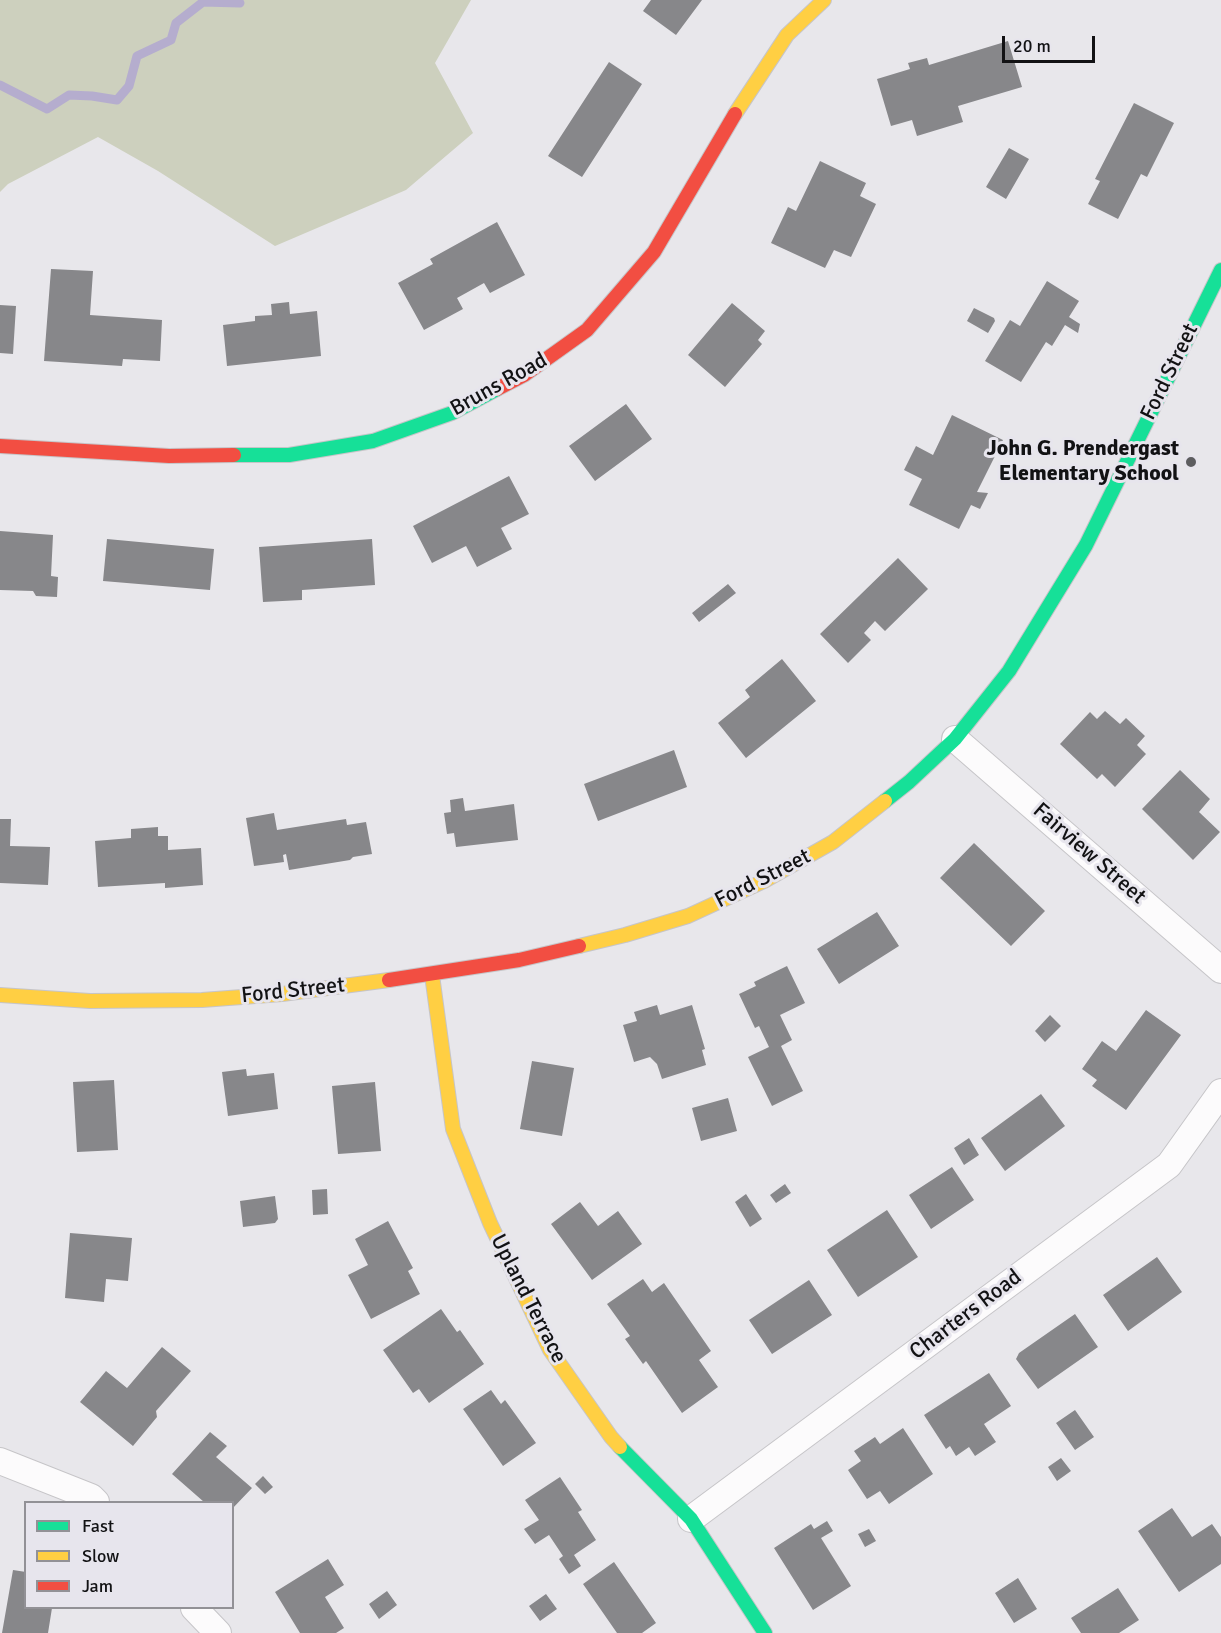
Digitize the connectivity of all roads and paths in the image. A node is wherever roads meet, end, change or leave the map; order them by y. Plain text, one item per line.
1 (824, 0) edge
2 (1221, 270) edge
3 (0, 446) edge
4 (955, 739) junction
5 (1221, 970) edge
6 (432, 975) junction
7 (0, 995) edge
8 (1221, 1092) edge
9 (0, 1461) edge
10 (94, 1501) edge
11 (691, 1519) junction
12 (195, 1609) edge
13 (218, 1633) edge
14 (765, 1633) edge

1 - 3 street, Bruns Road
2 - 4 street, Ford Street
4 - 5 street, Fairview Street
4 - 6 street, Ford Street
6 - 7 street, Ford Street
6 - 11 street, Upland Terrace
8 - 11 street, Charters Road
9 - 10 street
11 - 14 street, Upland Terrace
12 - 13 street

